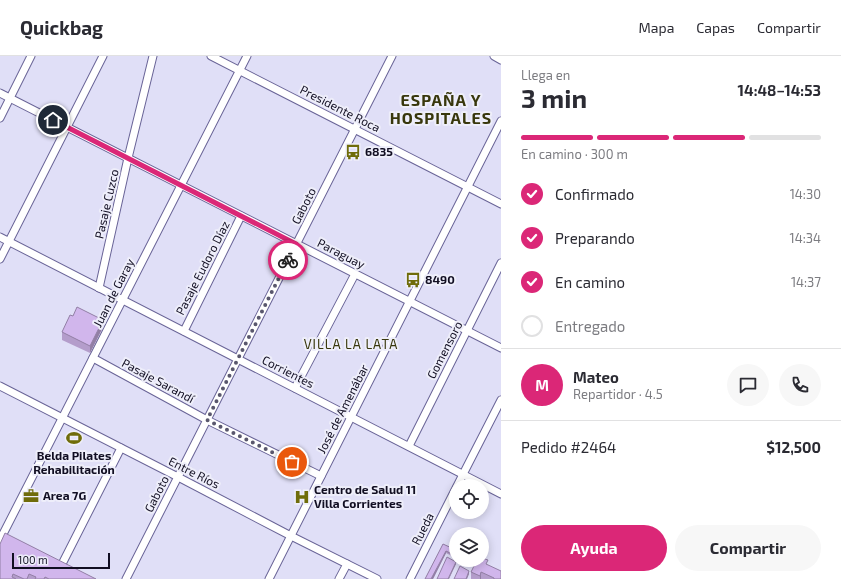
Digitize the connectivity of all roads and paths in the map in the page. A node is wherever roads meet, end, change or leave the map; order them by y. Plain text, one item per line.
1 (31, 56) edge
2 (103, 56) edge
3 (153, 56) edge
4 (211, 56) edge
5 (247, 56) edge
6 (392, 56) edge
7 (494, 56) edge
8 (501, 60) edge
9 (240, 71) junction
10 (0, 93) edge
11 (10, 98) junction
12 (0, 118) edge
13 (501, 121) edge
14 (67, 127) junction
15 (355, 129) junction
16 (128, 158) junction
17 (181, 185) junction
18 (468, 187) junction
19 (501, 204) edge
20 (241, 216) junction
21 (0, 237) edge
22 (9, 242) junction
23 (296, 244) junction
24 (0, 259) edge
25 (501, 263) edge
26 (355, 274) junction
27 (99, 288) junction
28 (123, 300) junction
29 (410, 302) junction
30 (184, 331) junction
31 (467, 331) junction
32 (501, 348) edge
33 (93, 358) junction
34 (238, 359) junction
35 (0, 386) edge
36 (296, 388) junction
37 (501, 400) edge
38 (351, 417) junction
39 (62, 418) junction
40 (207, 420) junction
41 (409, 446) junction
42 (120, 448) junction
43 (463, 474) junction
44 (321, 476) junction
45 (178, 477) junction
46 (461, 479) edge
47 (501, 494) edge
48 (449, 503) edge
49 (291, 536) junction
50 (2, 540) edge
51 (347, 564) junction
52 (67, 572) edge
53 (126, 579) edge
54 (269, 579) edge
55 (339, 579) edge
56 (377, 579) edge
57 (410, 579) edge

1 - 11 street
2 - 14 street
3 - 16 street, Pasaje Cuzco
4 - 9 street, Presidente Roca
5 - 9 street, Juan de Garay
6 - 15 street, Gaboto
7 - 8 street
9 - 15 street, Presidente Roca
9 - 17 street, Juan de Garay
10 - 11 street, Paraguay
11 - 12 street
11 - 14 street, Paraguay
13 - 18 street, José de Amenábar
14 - 16 street, Paraguay
14 - 22 street
15 - 18 street, Presidente Roca
15 - 23 street, Gaboto
16 - 17 street, Paraguay
16 - 27 street, Pasaje Cuzco
17 - 20 street, Paraguay
17 - 28 street, Juan de Garay
18 - 19 street, Presidente Roca
18 - 29 street, José de Amenábar
20 - 23 street, Paraguay
20 - 30 street, Pasaje Eudoro Díaz
21 - 22 street, Corrientes
22 - 24 street
22 - 27 street, Corrientes
23 - 26 street, Paraguay
23 - 34 street, Gaboto
25 - 31 street, Gomensoro
26 - 29 street, Paraguay
26 - 36 street
27 - 28 street, Corrientes
28 - 30 street, Corrientes
28 - 33 street, Juan de Garay
29 - 31 street, Paraguay
29 - 38 street, José de Amenábar
30 - 34 street, Corrientes
31 - 32 street, Paraguay
31 - 41 street, Gomensoro
33 - 39 street, Juan de Garay
33 - 40 street, Pasaje Sarandí
34 - 36 street, Corrientes
34 - 40 street, Gaboto
35 - 39 street, Entre Ríos
36 - 38 street, Corrientes
37 - 43 street, Rueda
38 - 41 street, Corrientes
38 - 44 street, José de Amenábar
39 - 42 street, Entre Ríos
39 - 50 street, Juan de Garay
40 - 44 street, Pasaje Sarandí
40 - 45 street, Gaboto
41 - 43 street, Corrientes
42 - 45 street, Entre Ríos
42 - 52 street
43 - 46 street, Rueda
43 - 47 street, Corrientes
44 - 49 street, José de Amenábar
45 - 49 street, Entre Ríos
45 - 53 street, Gaboto
48 - 57 street, Rueda
49 - 51 street, Entre Ríos
49 - 54 street, José de Amenábar
51 - 55 street
51 - 56 street, Entre Ríos

